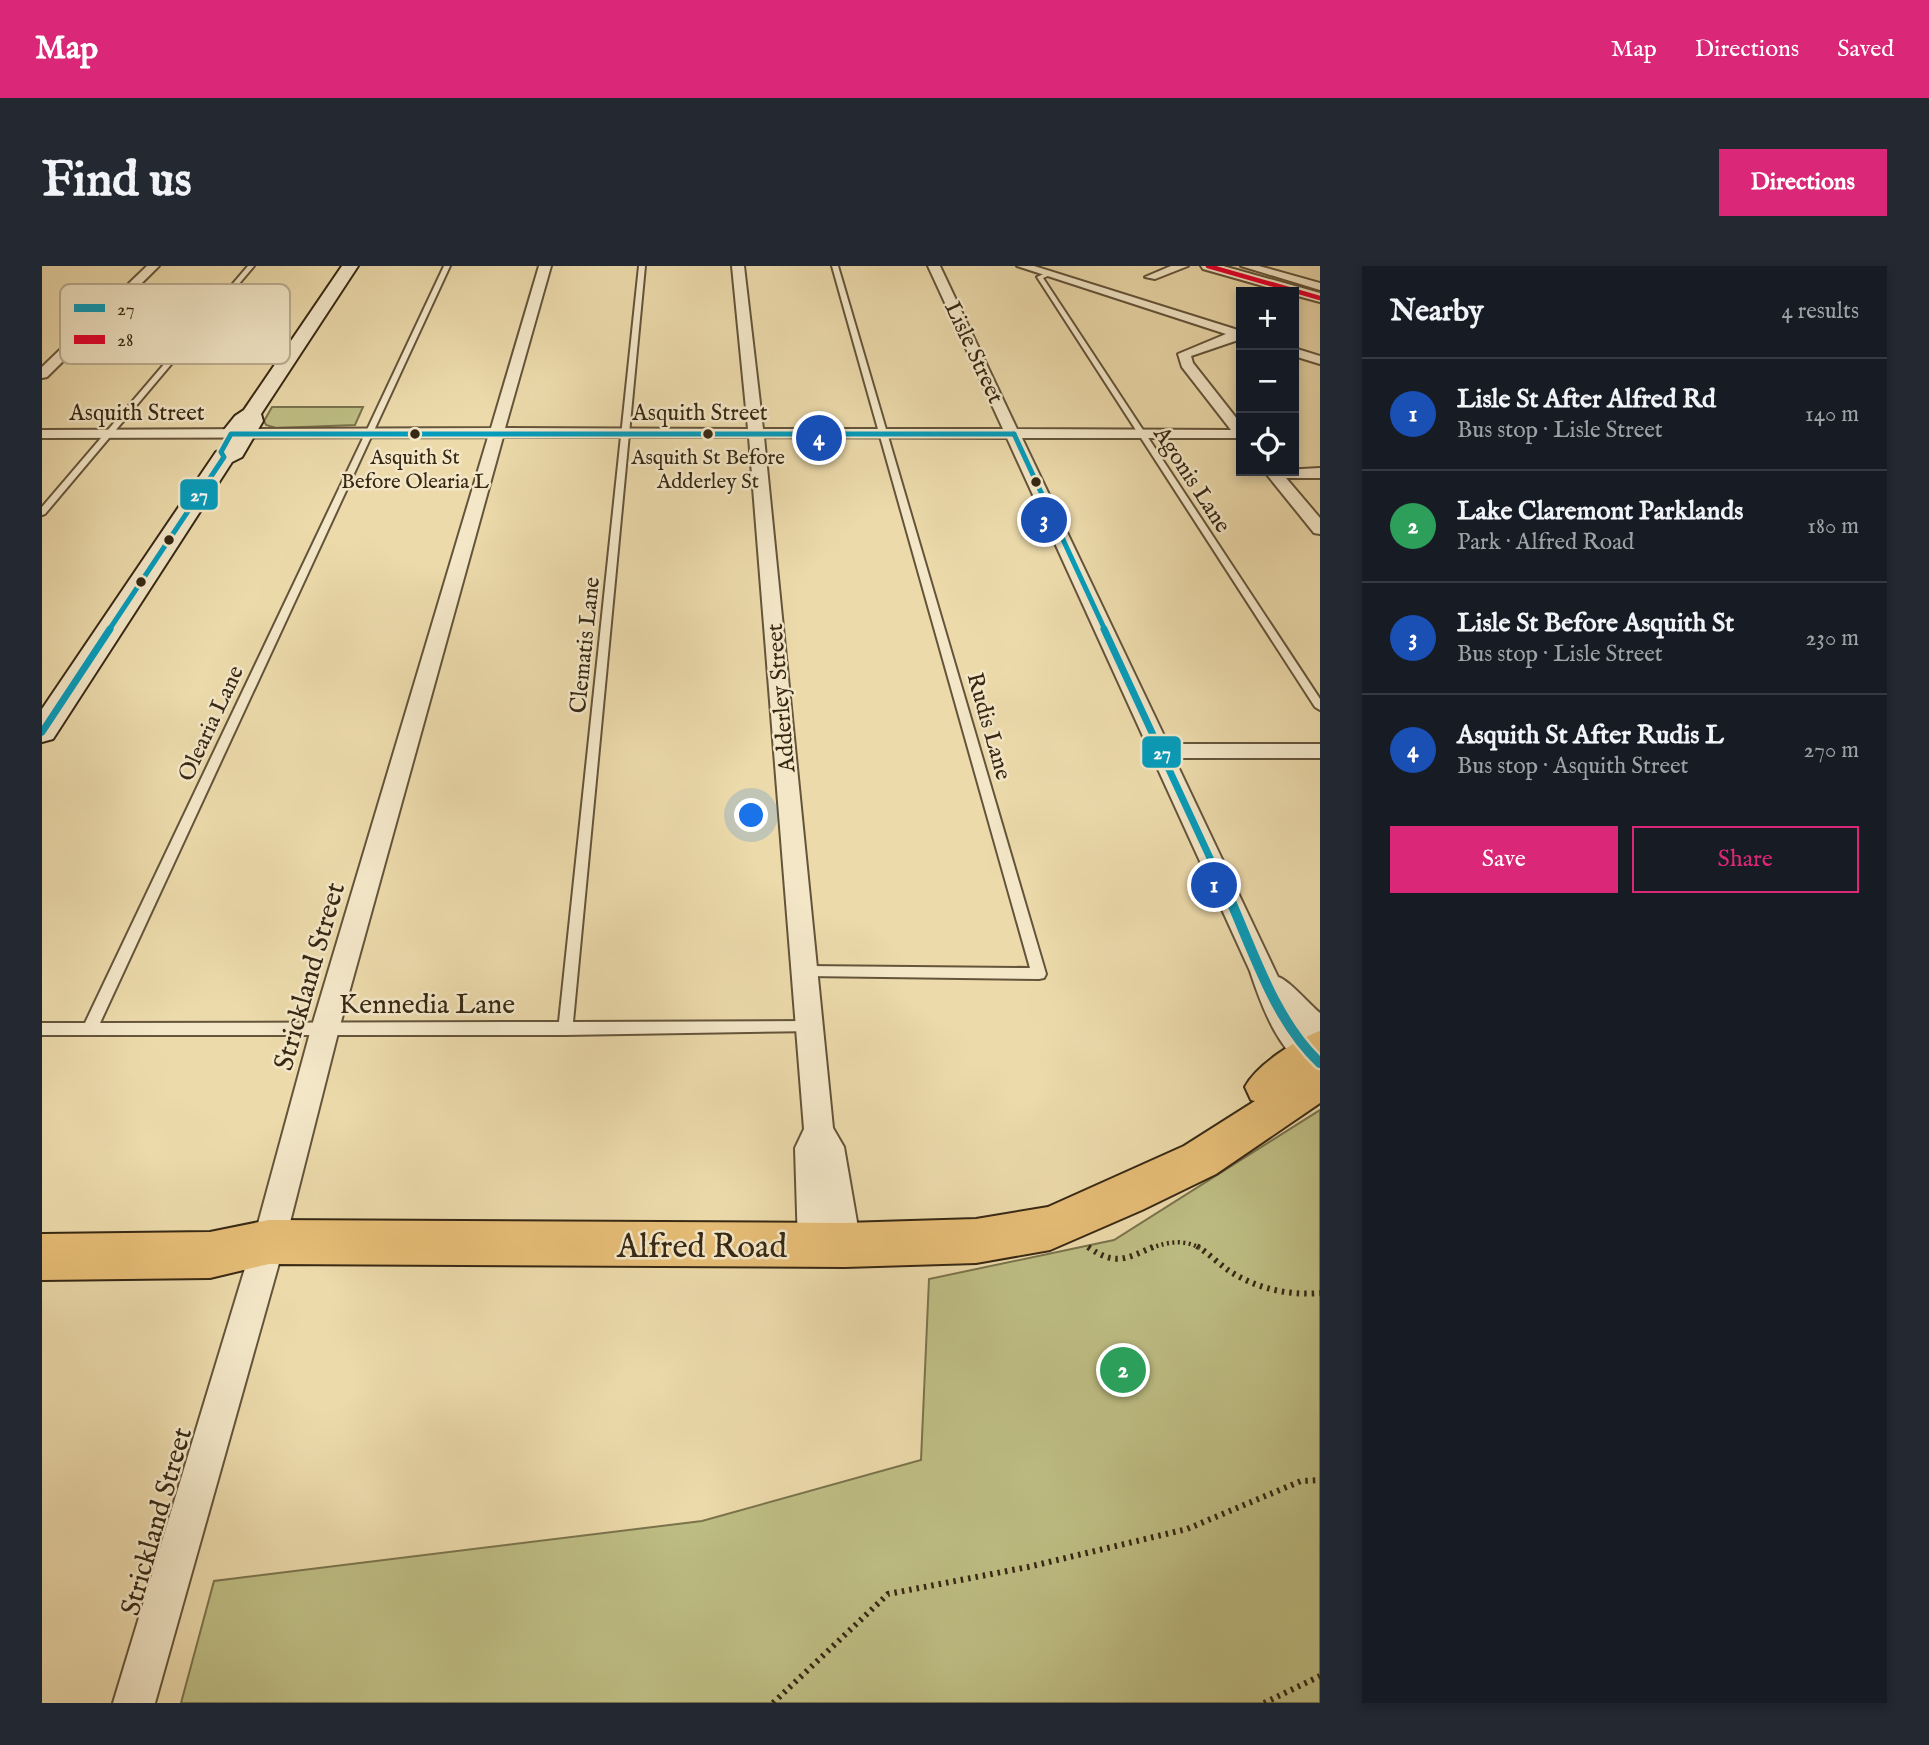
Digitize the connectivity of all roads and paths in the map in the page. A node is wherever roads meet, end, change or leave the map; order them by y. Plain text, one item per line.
1 (153, 266) edge
2 (251, 266) edge
3 (350, 266) edge
4 (447, 266) edge
5 (545, 266) edge
6 (642, 266) edge
7 (738, 266) edge
8 (835, 266) edge
9 (934, 266) edge
10 (1023, 266) edge
11 (1182, 266) edge
12 (1208, 266) edge
13 (1247, 266) edge
14 (1048, 274) junction
15 (1151, 277) dead end
16 (134, 284) edge
17 (236, 284) edge
18 (1320, 286) edge
19 (1277, 287) edge
20 (1299, 293) edge
21 (1320, 298) edge
22 (1236, 334) edge
23 (1236, 336) edge
24 (1299, 354) edge
25 (60, 356) edge
26 (290, 357) edge
27 (1320, 360) edge
28 (167, 364) edge
29 (286, 364) edge
30 (42, 374) edge
31 (1236, 428) edge
32 (42, 434) edge
33 (369, 434) junction
34 (495, 434) junction
35 (626, 434) junction
36 (884, 434) junction
37 (1013, 434) junction
38 (1141, 434) junction
39 (1236, 434) edge
40 (107, 435) junction
41 (239, 435) junction
42 (756, 435) junction
43 (1299, 473) edge
44 (1320, 473) edge
45 (1276, 476) edge
46 (42, 512) edge
47 (1320, 529) edge
48 (1320, 708) edge
49 (42, 732) edge
50 (1162, 751) junction
51 (1320, 751) edge
52 (806, 971) junction
53 (811, 1027) junction
54 (90, 1028) junction
55 (42, 1029) edge
56 (325, 1029) junction
57 (565, 1029) junction
58 (1318, 1055) edge
59 (1071, 1219) junction
60 (42, 1230) edge
61 (269, 1242) junction
62 (830, 1245) junction
63 (42, 1257) edge
64 (1320, 1293) edge
65 (1320, 1480) edge
66 (1320, 1676) edge
67 (134, 1703) edge
68 (773, 1703) edge
69 (1264, 1703) edge

1 - 16 street
2 - 17 lane
3 - 26 main road
4 - 33 lane, Olearia Lane
5 - 34 street, Strickland Street
6 - 35 lane, Clematis Lane
7 - 42 street, Adderley Street
8 - 36 lane, Rudis Lane
9 - 37 street, Lisle Street
10 - 14 street
11 - 15 street
12 - 19 street
13 - 18 street
14 - 22 street
14 - 38 lane, Agonis Lane
20 - 21 street
23 - 31 street
24 - 27 street
25 - 30 street
28 - 40 lane
29 - 41 main road
32 - 40 street, Asquith Street
33 - 34 street, Asquith Street
33 - 41 street, Asquith Street
33 - 54 lane, Olearia Lane
34 - 35 street, Asquith Street
34 - 56 street, Strickland Street
35 - 42 street, Asquith Street
35 - 57 lane, Clematis Lane
36 - 37 street, Asquith Street
36 - 42 street, Asquith Street
36 - 52 lane, Rudis Lane
37 - 38 street, Asquith Street
37 - 50 street, Lisle Street
38 - 39 street, Asquith Street
38 - 48 lane, Agonis Lane
40 - 41 street, Asquith Street
40 - 46 lane
41 - 49 main road
42 - 52 street, Adderley Street
43 - 44 street
45 - 47 street
50 - 51 street
50 - 58 street, Lisle Street
52 - 53 street, Adderley Street
53 - 57 lane, Kennedia Lane
53 - 62 street, Adderley Street
54 - 55 lane, Kennedia Lane
54 - 56 lane, Kennedia Lane
56 - 57 lane, Kennedia Lane
56 - 61 street, Strickland Street
58 - 59 main road, Alfred Road
59 - 62 main road, Alfred Road
59 - 64 path
60 - 61 main road, Alfred Road
61 - 62 main road, Alfred Road
61 - 63 main road, Alfred Road
61 - 67 street, Strickland Street
65 - 68 path
66 - 69 path

